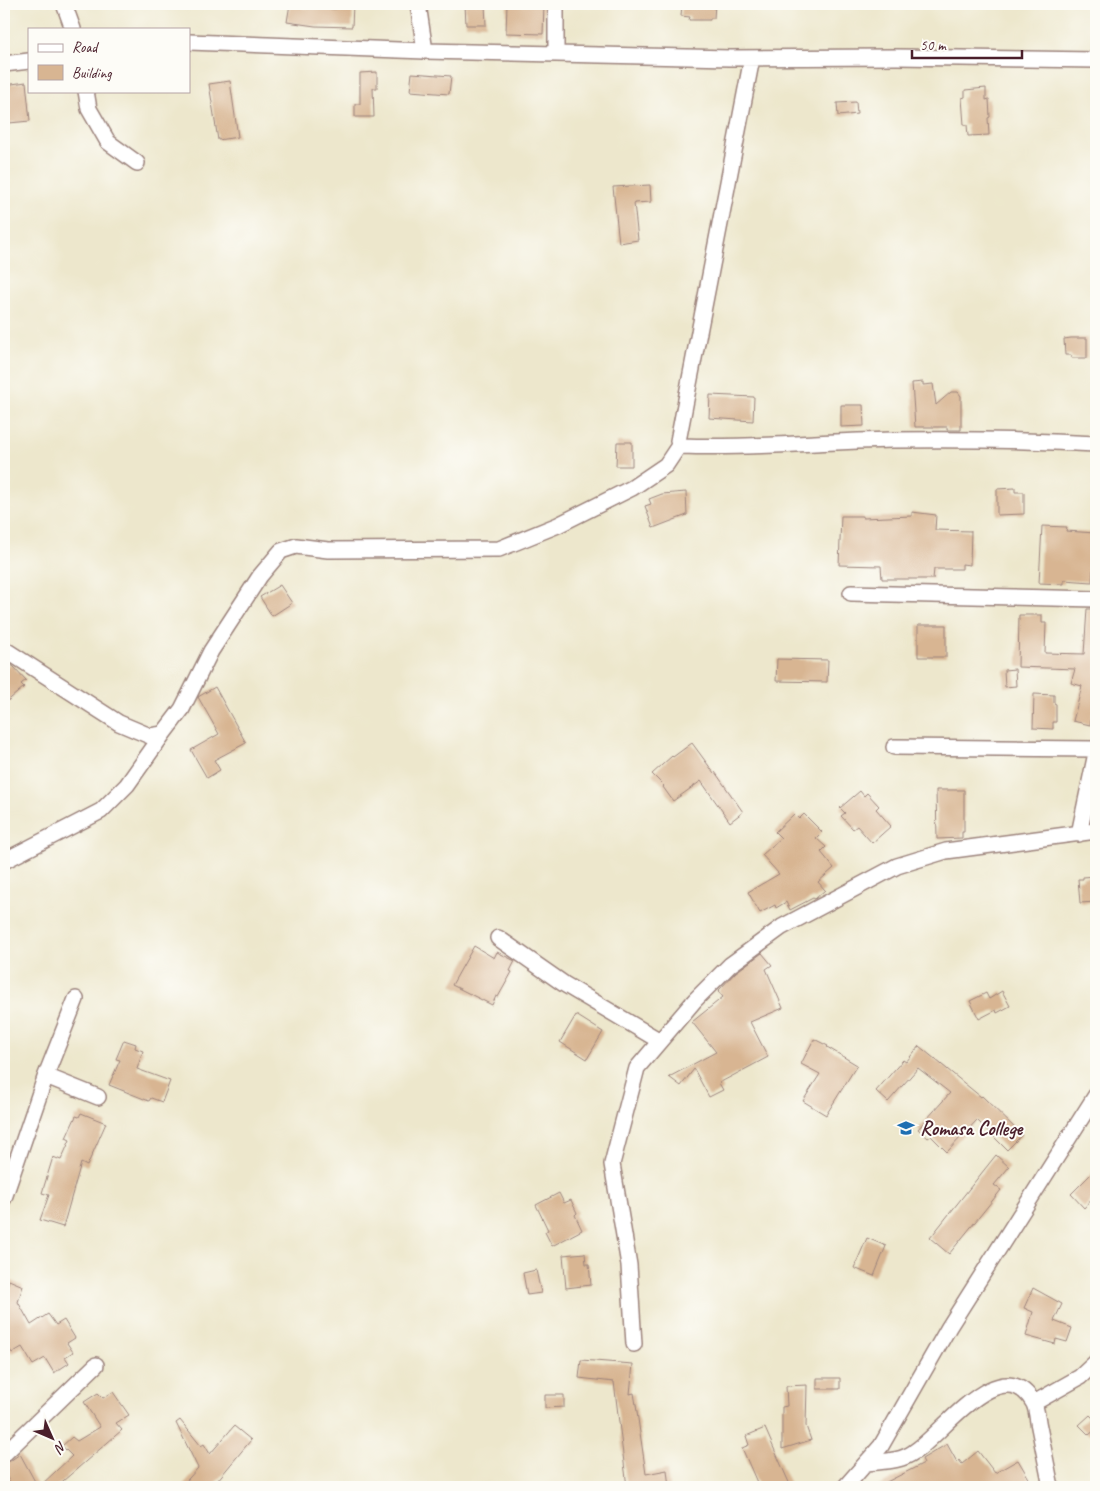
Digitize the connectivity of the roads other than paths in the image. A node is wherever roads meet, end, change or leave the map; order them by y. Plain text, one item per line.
1 (64, 4) edge
2 (418, 4) edge
3 (556, 4) edge
4 (73, 28) edge
5 (190, 42) edge
6 (425, 51) junction
7 (556, 54) junction
8 (752, 58) junction
9 (1096, 60) edge
10 (28, 61) edge
11 (4, 64) edge
12 (86, 92) edge
13 (137, 163) dead end
14 (680, 444) junction
15 (1096, 444) edge
16 (851, 594) dead end
17 (1096, 599) edge
18 (4, 649) edge
19 (162, 734) junction
20 (894, 747) dead end
21 (1096, 749) edge
22 (1096, 753) edge
23 (1096, 831) edge
24 (1079, 834) junction
25 (4, 861) edge
26 (498, 938) dead end
27 (76, 999) dead end
28 (660, 1041) junction
29 (46, 1076) junction
30 (1096, 1095) edge
31 (98, 1097) dead end
32 (4, 1198) edge
33 (634, 1344) dead end
34 (1096, 1362) edge
35 (96, 1365) dead end
36 (1034, 1403) junction
37 (4, 1454) edge
38 (867, 1463) junction
39 (845, 1487) edge
40 (1051, 1487) edge

1 - 4 street
2 - 6 street
3 - 7 street
5 - 6 street
6 - 7 street
7 - 8 street
8 - 9 street
8 - 14 street
10 - 11 street
12 - 13 street
14 - 15 street
14 - 19 street
16 - 17 street
18 - 19 street
19 - 25 street
20 - 21 street
22 - 24 street
23 - 24 street
24 - 28 street
26 - 28 street
27 - 29 street
28 - 33 street
29 - 31 street
29 - 32 street
30 - 38 street
34 - 36 street
35 - 37 street
36 - 38 street
36 - 40 street
38 - 39 street

